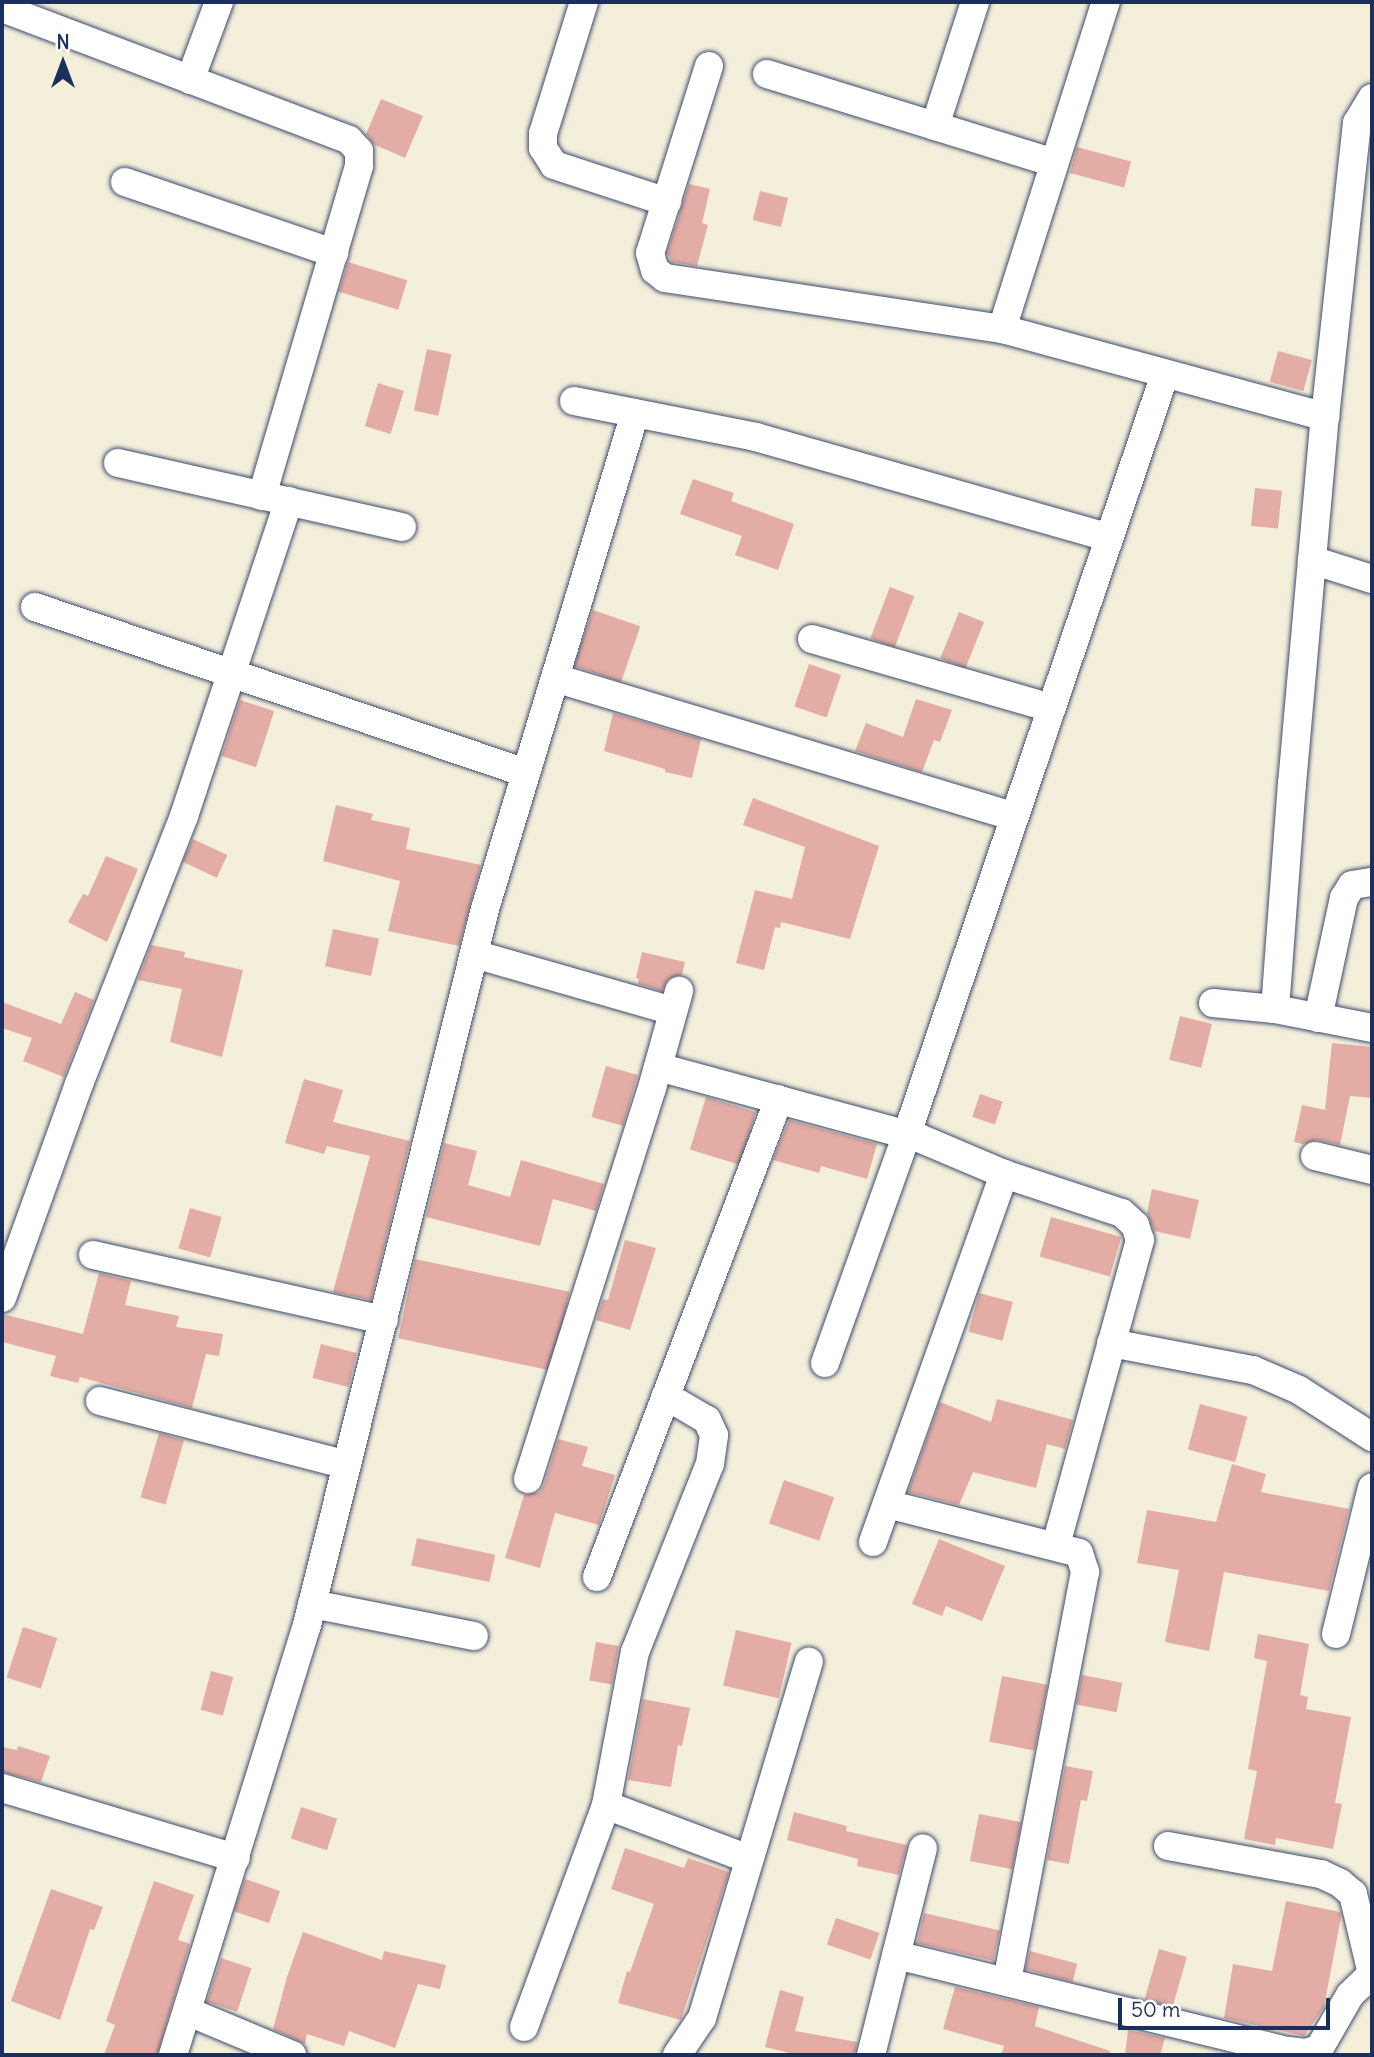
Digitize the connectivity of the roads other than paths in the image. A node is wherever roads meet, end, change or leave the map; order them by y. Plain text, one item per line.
1 (218, 2) edge
2 (584, 2) edge
3 (975, 2) edge
4 (1105, 2) edge
5 (2, 8) edge
6 (709, 66) dead end
7 (766, 74) dead end
8 (190, 80) junction
9 (1372, 98) edge
10 (936, 126) junction
11 (1054, 163) junction
12 (125, 181) dead end
13 (667, 202) junction
14 (334, 253) junction
15 (1002, 329) junction
16 (1165, 374) junction
17 (574, 401) dead end
18 (635, 413) junction
19 (1325, 417) junction
20 (118, 463) dead end
21 (276, 498) junction
22 (402, 527) dead end
23 (1108, 537) junction
24 (1312, 560) junction
25 (1372, 579) edge
26 (35, 607) dead end
27 (812, 639) dead end
28 (232, 672) junction
29 (555, 678) junction
30 (1051, 708) junction
31 (526, 773) junction
32 (1014, 817) junction
33 (1372, 882) edge
34 (474, 954) junction
35 (1213, 1003) dead end
36 (1275, 1009) junction
37 (1318, 1018) junction
38 (1372, 1028) edge
39 (658, 1067) junction
40 (779, 1099) junction
41 (907, 1134) junction
42 (1315, 1156) dead end
43 (1372, 1170) edge
44 (1004, 1174) junction
45 (93, 1255) dead end
46 (2, 1298) edge
47 (384, 1320) junction
48 (1111, 1343) junction
49 (825, 1363) dead end
50 (666, 1396) junction
51 (100, 1401) dead end
52 (1372, 1437) edge
53 (347, 1465) junction
54 (528, 1479) dead end
55 (1372, 1487) edge
56 (887, 1504) junction
57 (873, 1542) dead end
58 (1056, 1546) junction
59 (597, 1577) dead end
60 (312, 1604) junction
61 (1336, 1634) dead end
62 (474, 1636) dead end
63 (809, 1662) dead end
64 (2, 1788) edge
65 (606, 1805) junction
66 (1168, 1846) dead end
67 (923, 1847) dead end
68 (236, 1858) junction
69 (749, 1859) junction
70 (896, 1955) junction
71 (1372, 1974) edge
72 (1007, 1982) junction
73 (189, 2012) junction
74 (524, 2026) dead end
75 (173, 2055) edge
76 (292, 2055) edge
77 (677, 2055) edge
78 (871, 2055) edge

1 - 8 street
2 - 13 street
3 - 10 street
4 - 11 street
5 - 8 street
6 - 13 street
7 - 10 street
8 - 14 street
9 - 19 street
10 - 11 street
11 - 15 street
12 - 14 street
13 - 15 street
14 - 21 street
15 - 16 street
16 - 19 street
16 - 23 street
17 - 18 street
18 - 23 street
18 - 29 street
19 - 24 street
20 - 21 street
21 - 22 street
21 - 28 street
23 - 30 street
24 - 25 street
24 - 36 street
26 - 28 street
27 - 30 street
28 - 31 street
28 - 46 street
29 - 31 street
29 - 32 street
30 - 32 street
31 - 34 street
32 - 41 street
33 - 37 street
34 - 39 street
34 - 47 street
35 - 36 street
36 - 37 street
37 - 38 street
39 - 40 street
39 - 54 street
40 - 41 street
40 - 50 street
41 - 44 street
41 - 49 street
42 - 43 street
44 - 48 street
44 - 56 street
45 - 47 street
47 - 53 street
48 - 52 street
48 - 58 street
50 - 59 street
50 - 65 street
51 - 53 street
53 - 60 street
55 - 61 street
56 - 57 street
56 - 58 street
58 - 72 street
60 - 62 street
60 - 68 street
63 - 69 street
64 - 68 street
65 - 69 street
65 - 74 street
66 - 71 street
67 - 70 street
68 - 73 street
69 - 77 street
70 - 72 street
70 - 78 street
71 - 72 street
73 - 75 street
73 - 76 street

